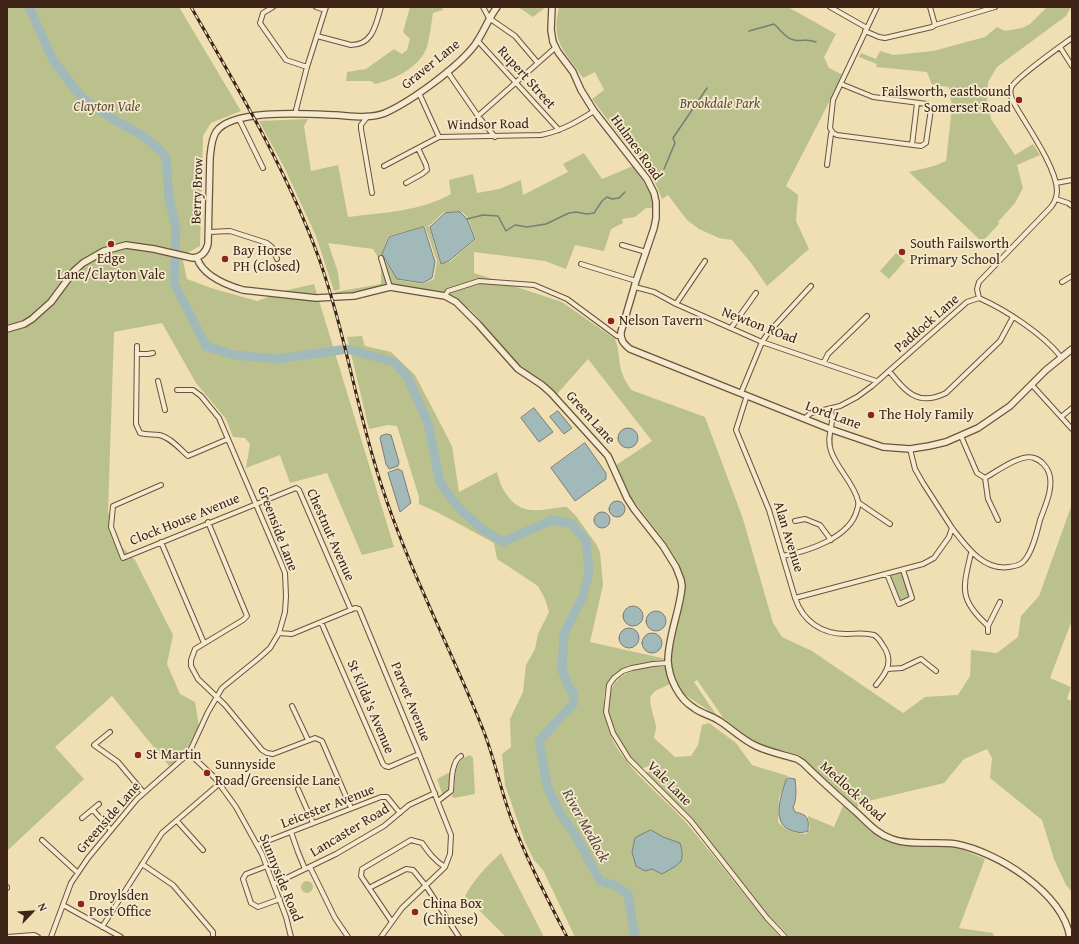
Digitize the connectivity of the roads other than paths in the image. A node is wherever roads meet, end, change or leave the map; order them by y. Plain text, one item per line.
1 (273, 7) edge
2 (316, 7) edge
3 (381, 7) edge
4 (483, 7) edge
5 (497, 7) edge
6 (552, 7) edge
7 (830, 7) edge
8 (877, 7) edge
9 (930, 7) edge
10 (995, 7) edge
11 (986, 8) edge
12 (326, 9) edge
13 (489, 18) junction
14 (935, 25) junction
15 (866, 30) junction
16 (317, 36) junction
17 (1072, 38) edge
18 (477, 40) junction
19 (556, 47) junction
20 (1060, 47) junction
21 (537, 62) junction
22 (1072, 66) edge
23 (307, 67) junction
24 (447, 71) junction
25 (516, 83) junction
26 (841, 84) junction
27 (419, 93) junction
28 (917, 103) junction
29 (594, 111) junction
30 (296, 113) junction
31 (368, 116) junction
32 (478, 116) junction
33 (240, 119) junction
34 (559, 130) junction
35 (833, 133) junction
36 (439, 137) junction
37 (495, 137) junction
38 (912, 145) junction
39 (418, 148) junction
40 (827, 165) dead end
41 (384, 166) dead end
42 (263, 168) dead end
43 (1072, 180) edge
44 (406, 183) dead end
45 (1056, 183) junction
46 (372, 193) dead end
47 (1056, 198) junction
48 (1072, 206) edge
49 (208, 232) junction
50 (622, 245) dead end
51 (646, 252) junction
52 (197, 258) junction
53 (381, 258) dead end
54 (278, 259) dead end
55 (705, 261) dead end
56 (581, 264) dead end
57 (1072, 276) edge
58 (1062, 282) dead end
59 (635, 284) junction
60 (811, 286) dead end
61 (390, 287) junction
62 (756, 293) dead end
63 (445, 296) junction
64 (979, 298) junction
65 (676, 304) junction
66 (867, 316) dead end
67 (1013, 317) junction
68 (731, 328) junction
69 (7, 329) edge
70 (621, 336) junction
71 (762, 342) junction
72 (137, 346) dead end
73 (1072, 349) edge
74 (153, 353) dead end
75 (137, 354) junction
76 (1061, 357) junction
77 (824, 362) junction
78 (889, 371) junction
79 (158, 381) dead end
80 (876, 381) junction
81 (1032, 385) junction
82 (177, 390) dead end
83 (741, 393) junction
84 (748, 395) junction
85 (1072, 408) edge
86 (831, 409) junction
87 (165, 410) dead end
88 (1061, 417) junction
89 (804, 419) junction
90 (830, 429) junction
91 (1072, 429) edge
92 (961, 436) junction
93 (228, 439) junction
94 (910, 449) junction
95 (985, 478) junction
96 (161, 485) dead end
97 (256, 503) junction
98 (859, 503) junction
99 (998, 520) dead end
100 (795, 521) dead end
101 (208, 522) junction
102 (890, 524) dead end
103 (952, 528) junction
104 (831, 540) junction
105 (161, 542) junction
106 (971, 552) junction
107 (783, 556) junction
108 (903, 570) junction
109 (887, 574) junction
110 (795, 598) junction
111 (1000, 602) dead end
112 (351, 610) junction
113 (321, 622) junction
114 (988, 626) junction
115 (988, 632) dead end
116 (279, 634) junction
117 (204, 643) junction
118 (668, 663) junction
119 (887, 669) junction
120 (936, 671) dead end
121 (876, 685) dead end
122 (216, 697) junction
123 (292, 706) dead end
124 (110, 732) dead end
125 (308, 740) junction
126 (189, 753) junction
127 (419, 754) junction
128 (461, 756) dead end
129 (219, 784) junction
130 (298, 789) dead end
131 (144, 793) junction
132 (435, 793) junction
133 (438, 801) junction
134 (99, 804) dead end
135 (351, 808) junction
136 (93, 810) junction
137 (400, 813) junction
138 (82, 818) dead end
139 (177, 821) junction
140 (313, 824) junction
141 (111, 830) junction
142 (291, 832) junction
143 (42, 840) dead end
144 (257, 846) junction
145 (203, 850) dead end
146 (142, 864) junction
147 (267, 866) junction
148 (445, 866) junction
149 (310, 867) junction
150 (305, 870) junction
151 (78, 873) junction
152 (274, 884) junction
153 (426, 886) junction
154 (369, 888) junction
155 (280, 899) junction
156 (63, 905) junction
157 (392, 922) junction
158 (102, 927) junction
159 (7, 937) edge
160 (38, 937) edge
161 (51, 937) edge
162 (121, 937) edge
163 (214, 937) edge
164 (291, 937) edge
165 (348, 937) edge
166 (381, 937) edge
167 (459, 937) edge
168 (785, 937) edge
169 (1070, 937) edge

1 - 23 street
2 - 12 street
3 - 16 street
4 - 13 street
5 - 13 street, Graver Lane
6 - 19 street, Hulmes Road
7 - 15 street
8 - 15 street
9 - 14 street
10 - 11 street
11 - 14 street
12 - 16 street
13 - 18 street, Graver Lane
13 - 21 street
14 - 15 street
15 - 26 street
16 - 23 street
17 - 20 street
18 - 24 street, Graver Lane
18 - 25 street, Rupert Street
19 - 21 street
19 - 29 street, Hulmes Road
20 - 22 street
20 - 45 street
21 - 25 street
23 - 30 street
24 - 27 street, Graver Lane
24 - 32 street
25 - 32 street
25 - 34 street, Rupert Street
26 - 28 street
26 - 35 street
27 - 31 street, Graver Lane
27 - 36 street
28 - 38 street
28 - 38 street
29 - 34 street, Windsor Road
29 - 51 street, Hulmes Road
30 - 31 street, Berry Brow
30 - 33 street, Berry Brow
31 - 46 street
32 - 37 street
33 - 42 street
33 - 49 street, Berry Brow
34 - 37 street, Windsor Road
35 - 38 street
35 - 40 street
36 - 37 street, Windsor Road
36 - 39 street, Windsor Road
39 - 41 street, Windsor Road
39 - 44 street
43 - 45 street
45 - 47 street
47 - 48 street
47 - 64 street
49 - 52 street, Berry Brow
49 - 54 street
50 - 51 street
51 - 59 street, Hulmes Road
52 - 61 street
52 - 69 street
53 - 61 street
55 - 65 street
56 - 59 street, Newton ROad
57 - 58 street
59 - 65 street, Newton ROad
59 - 70 street, Hulmes Road
60 - 71 street
61 - 63 street, Green Lane
62 - 68 street
63 - 70 street
63 - 118 street, Green Lane
64 - 67 street, Paddock Lane
64 - 78 street, Paddock Lane
65 - 68 street, Newton ROad
66 - 77 street
67 - 76 street, Paddock Lane
67 - 78 street
68 - 71 street, Newton ROad
70 - 83 street, Lord Lane
71 - 77 street, Newton ROad
71 - 83 street
72 - 75 street
73 - 76 street, Lord Lane
74 - 75 street
75 - 93 street
76 - 81 street, Lord Lane
77 - 80 street, Newton ROad
78 - 80 street, Paddock Lane
79 - 87 street
80 - 86 street, Paddock Lane
81 - 88 street
81 - 92 street, Lord Lane
82 - 93 street, Greenside Lane
83 - 84 street, Lord Lane
84 - 89 street, Lord Lane
84 - 107 street, Alan Avenue
85 - 88 street
86 - 89 street, Paddock Lane
86 - 90 street
88 - 91 street
89 - 90 street, Lord Lane
90 - 94 street, Lord Lane
90 - 98 street
92 - 94 street, Lord Lane
92 - 95 street
93 - 97 street, Greenside Lane
94 - 103 street
95 - 99 street
95 - 106 street
96 - 105 street, Clock House Avenue
97 - 101 street, Clock House Avenue
97 - 112 street, Chestnut Avenue
97 - 116 street, Greenside Lane
98 - 102 street
98 - 104 street
100 - 104 street
101 - 105 street, Clock House Avenue
101 - 117 street
103 - 106 street
103 - 108 street
104 - 107 street
105 - 117 street
106 - 114 street
107 - 110 street, Alan Avenue
108 - 109 street
108 - 109 street
109 - 110 street
110 - 119 street, Alan Avenue
111 - 114 street
112 - 113 street
112 - 127 street, Parvet Avenue
113 - 116 street
113 - 127 street, St Kilda's Avenue
114 - 115 street
116 - 122 street, Greenside Lane
117 - 122 street
118 - 168 street, Vale Lane
118 - 169 street, Medlock Road
119 - 120 street
119 - 121 street
122 - 125 street
122 - 126 street, Greenside Lane
123 - 125 street
124 - 131 street
125 - 135 street
126 - 129 street, Sunnyside Road
126 - 131 street, Greenside Lane
127 - 132 street, Parvet Avenue
128 - 133 street
129 - 139 street
129 - 144 street, Sunnyside Road
130 - 140 street
131 - 141 street, Greenside Lane
132 - 133 street, Parvet Avenue
132 - 137 street, Lancaster Road
133 - 148 street, Parvet Avenue
134 - 136 street
135 - 137 street, Leicester Avenue
135 - 140 street, Leicester Avenue
136 - 138 street
136 - 141 street
137 - 149 street, Lancaster Road
139 - 145 street
139 - 146 street
140 - 142 street, Leicester Avenue
141 - 151 street, Greenside Lane
142 - 144 street, Leicester Avenue
142 - 150 street
143 - 151 street
144 - 147 street, Sunnyside Road
146 - 158 street
146 - 163 street
147 - 152 street, Sunnyside Road
147 - 155 street
148 - 153 street
148 - 154 street
149 - 150 street, Lancaster Road
149 - 165 street
150 - 152 street, Lancaster Road
151 - 156 street, Greenside Lane
152 - 155 street, Sunnyside Road
153 - 154 street
153 - 157 street
153 - 167 street
154 - 157 street
155 - 164 street, Sunnyside Road
156 - 158 street
156 - 161 street, Greenside Lane
157 - 166 street
158 - 162 street
159 - 160 street

